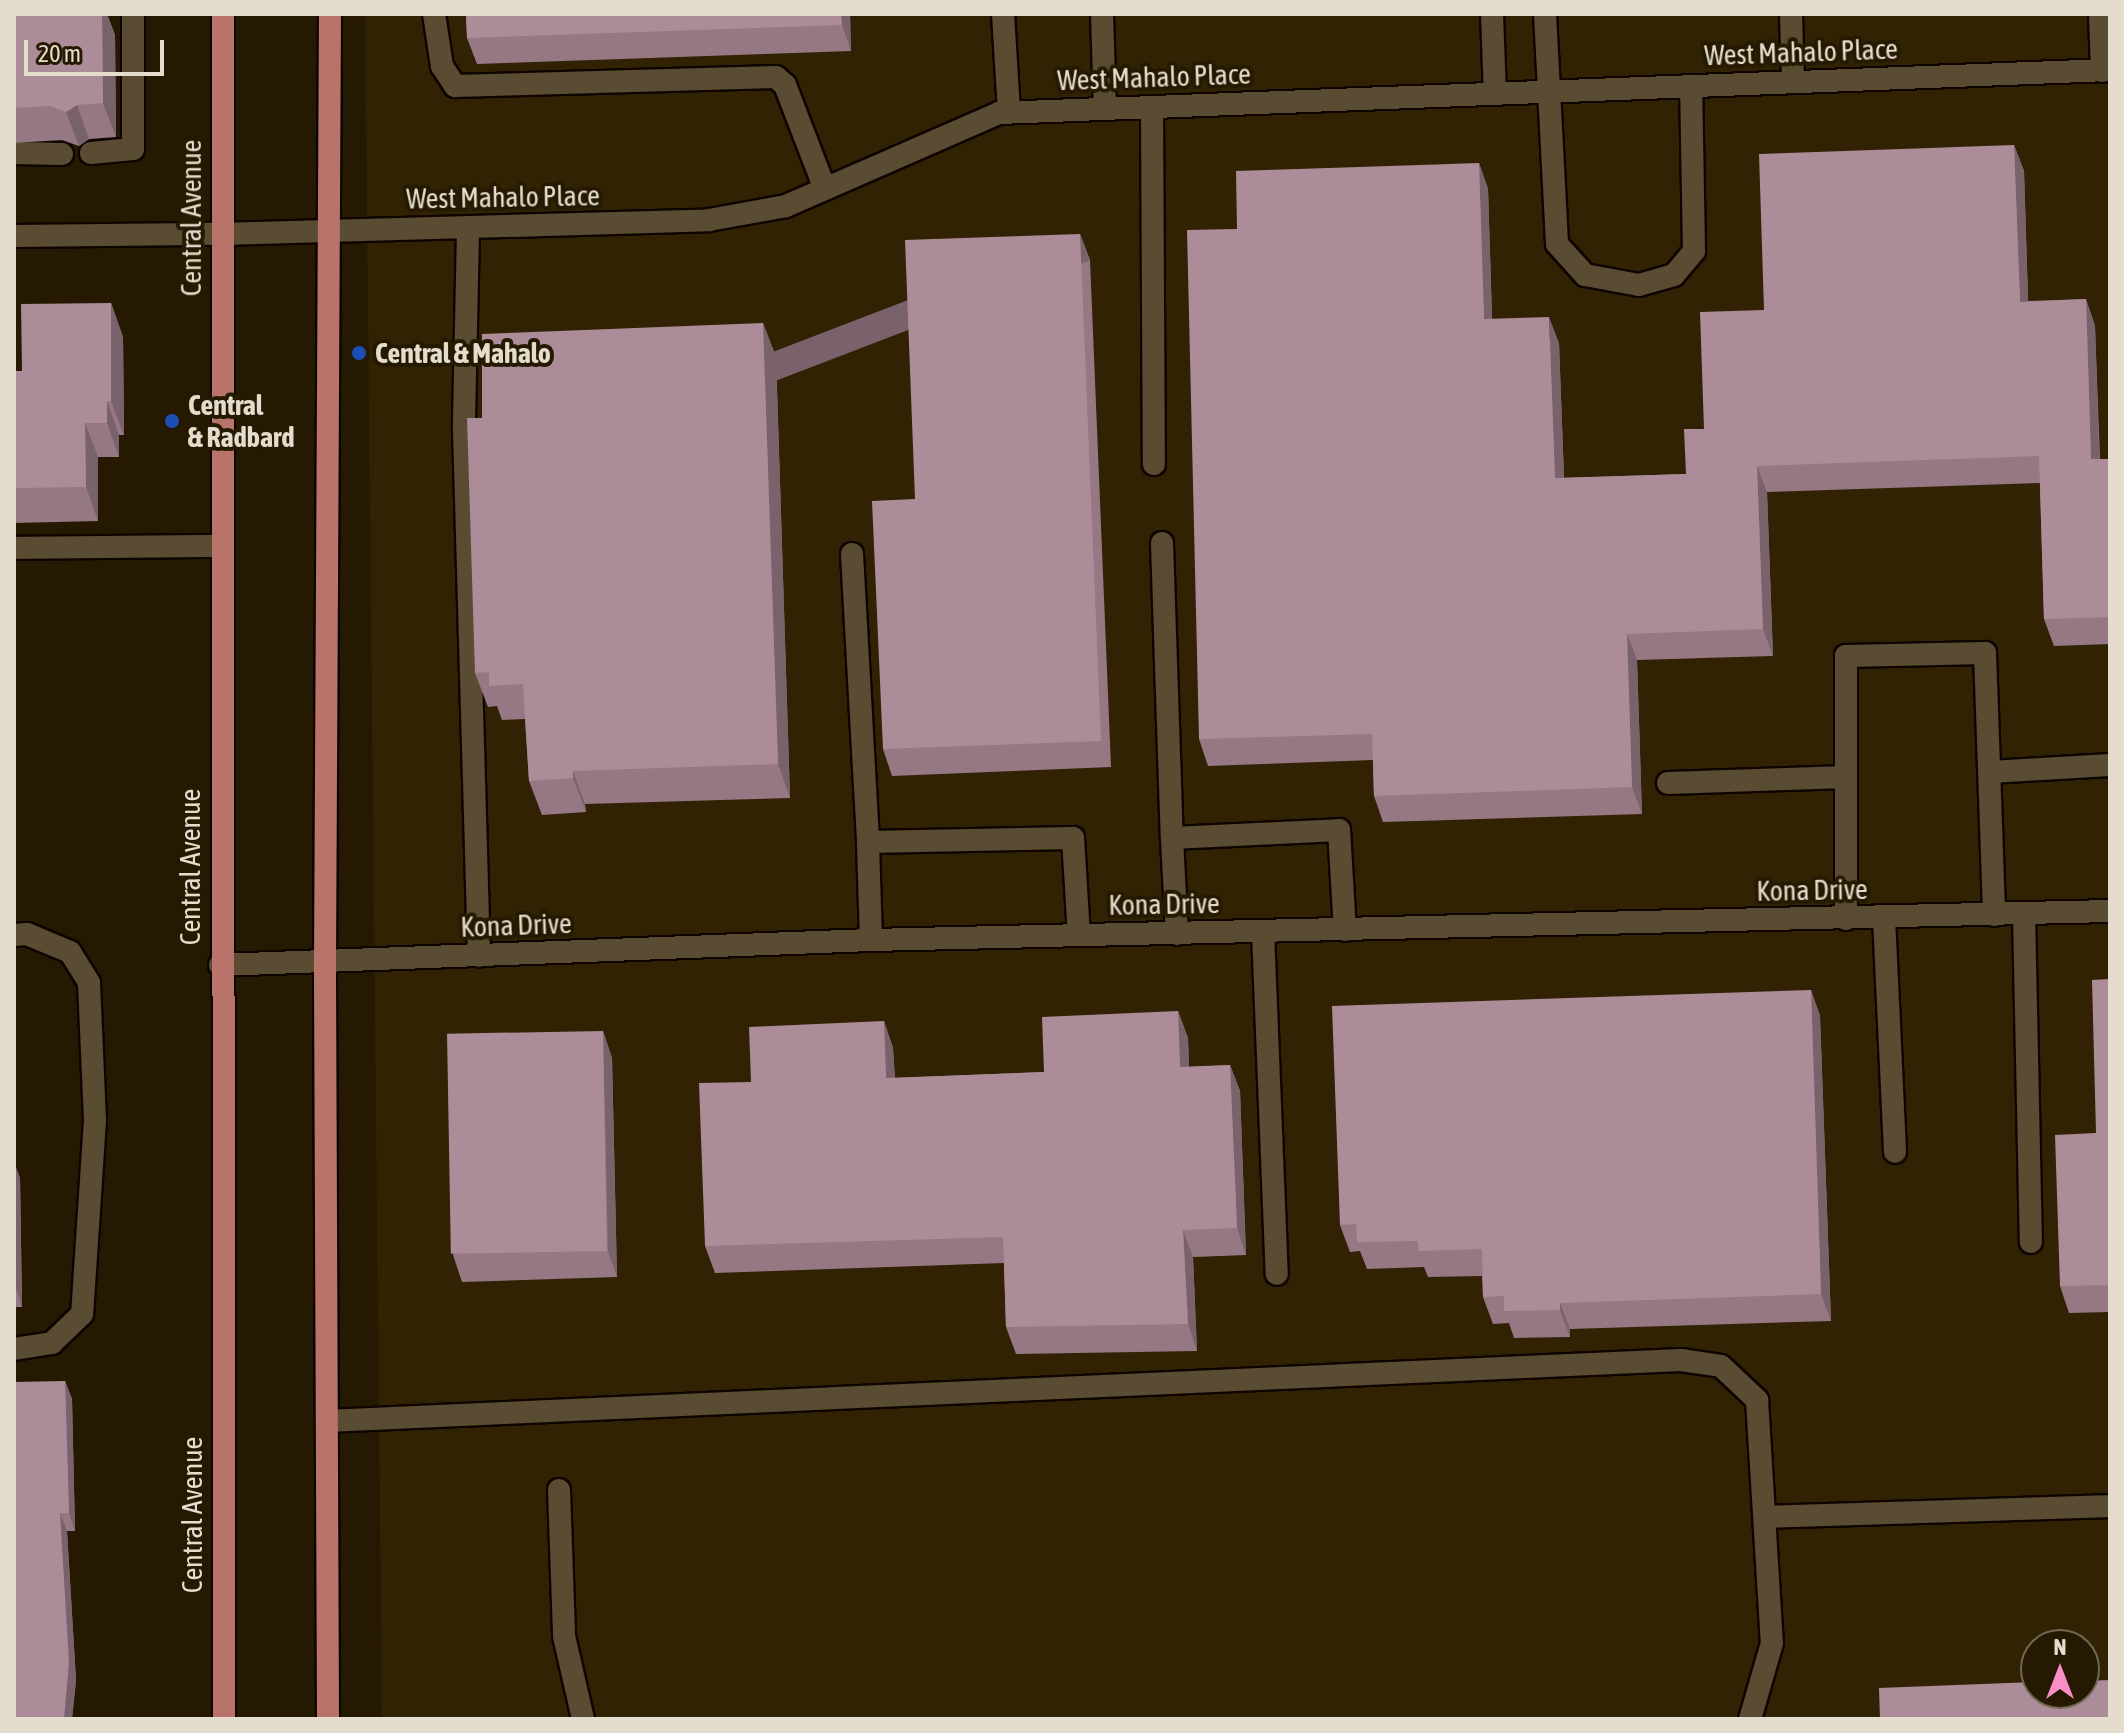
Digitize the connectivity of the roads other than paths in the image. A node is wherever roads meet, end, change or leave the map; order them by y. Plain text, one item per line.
1 (133, 14) edge
2 (223, 14) edge
3 (330, 14) edge
4 (434, 14) edge
5 (1003, 14) edge
6 (1102, 14) edge
7 (1492, 14) edge
8 (1545, 14) edge
9 (1791, 14) edge
10 (2100, 14) edge
11 (2106, 70) edge
12 (1793, 82) junction
13 (1691, 86) junction
14 (1548, 92) junction
15 (1495, 94) junction
16 (1152, 107) junction
17 (1105, 109) junction
18 (1009, 112) junction
19 (14, 153) edge
20 (91, 153) dead end
21 (62, 154) edge
22 (825, 189) junction
23 (330, 230) junction
24 (468, 230) junction
25 (221, 234) junction
26 (14, 236) edge
27 (1154, 464) dead end
28 (1162, 543) dead end
29 (220, 546) junction
30 (14, 548) edge
31 (852, 554) dead end
32 (2110, 765) edge
33 (1990, 772) junction
34 (1846, 777) junction
35 (1668, 783) dead end
36 (1172, 838) junction
37 (868, 842) junction
38 (2110, 911) edge
39 (2024, 914) junction
40 (1994, 915) junction
41 (1884, 918) junction
42 (1846, 919) junction
43 (1345, 930) junction
44 (1263, 932) junction
45 (1177, 934) junction
46 (14, 935) edge
47 (1079, 935) junction
48 (871, 940) junction
49 (479, 956) junction
50 (325, 963) junction
51 (220, 965) junction
52 (1895, 1152) dead end
53 (2031, 1242) dead end
54 (1277, 1274) dead end
55 (14, 1349) edge
56 (327, 1421) junction
57 (559, 1490) dead end
58 (2110, 1506) edge
59 (1765, 1517) junction
60 (224, 1719) edge
61 (328, 1719) edge
62 (583, 1719) edge
63 (1750, 1719) edge

1 - 20 street
2 - 25 main road, Central Avenue
3 - 23 main road
4 - 22 street
5 - 18 street
6 - 17 street
7 - 15 street
8 - 14 street
9 - 12 street
10 - 11 street
11 - 12 street, West Mahalo Place
12 - 13 street, West Mahalo Place
13 - 14 street, West Mahalo Place
13 - 14 street
14 - 15 street, West Mahalo Place
15 - 16 street, West Mahalo Place
16 - 17 street, West Mahalo Place
16 - 27 street
17 - 18 street, West Mahalo Place
18 - 22 street, West Mahalo Place
19 - 21 street
22 - 24 street, West Mahalo Place
23 - 24 street, West Mahalo Place
23 - 25 street, West Mahalo Place
23 - 50 main road
24 - 49 street
25 - 26 street, West Mahalo Place
25 - 29 main road, Central Avenue
28 - 36 street
29 - 30 street
29 - 51 main road, Central Avenue
31 - 37 street
32 - 33 street
33 - 34 street
33 - 40 street
34 - 35 street
34 - 42 street
36 - 43 street
36 - 45 street
37 - 47 street
37 - 48 street
38 - 39 street, Kona Drive
39 - 40 street, Kona Drive
39 - 53 street
40 - 41 street, Kona Drive
41 - 42 street, Kona Drive
41 - 52 street
42 - 43 street, Kona Drive
43 - 44 street, Kona Drive
44 - 45 street, Kona Drive
44 - 54 street
45 - 47 street, Kona Drive
46 - 55 street
47 - 48 street, Kona Drive
48 - 49 street, Kona Drive
49 - 50 street, Kona Drive
50 - 51 street, Kona Drive
50 - 56 main road
51 - 60 main road, Central Avenue
56 - 59 street
56 - 61 main road
57 - 62 street
58 - 59 street
59 - 63 street

